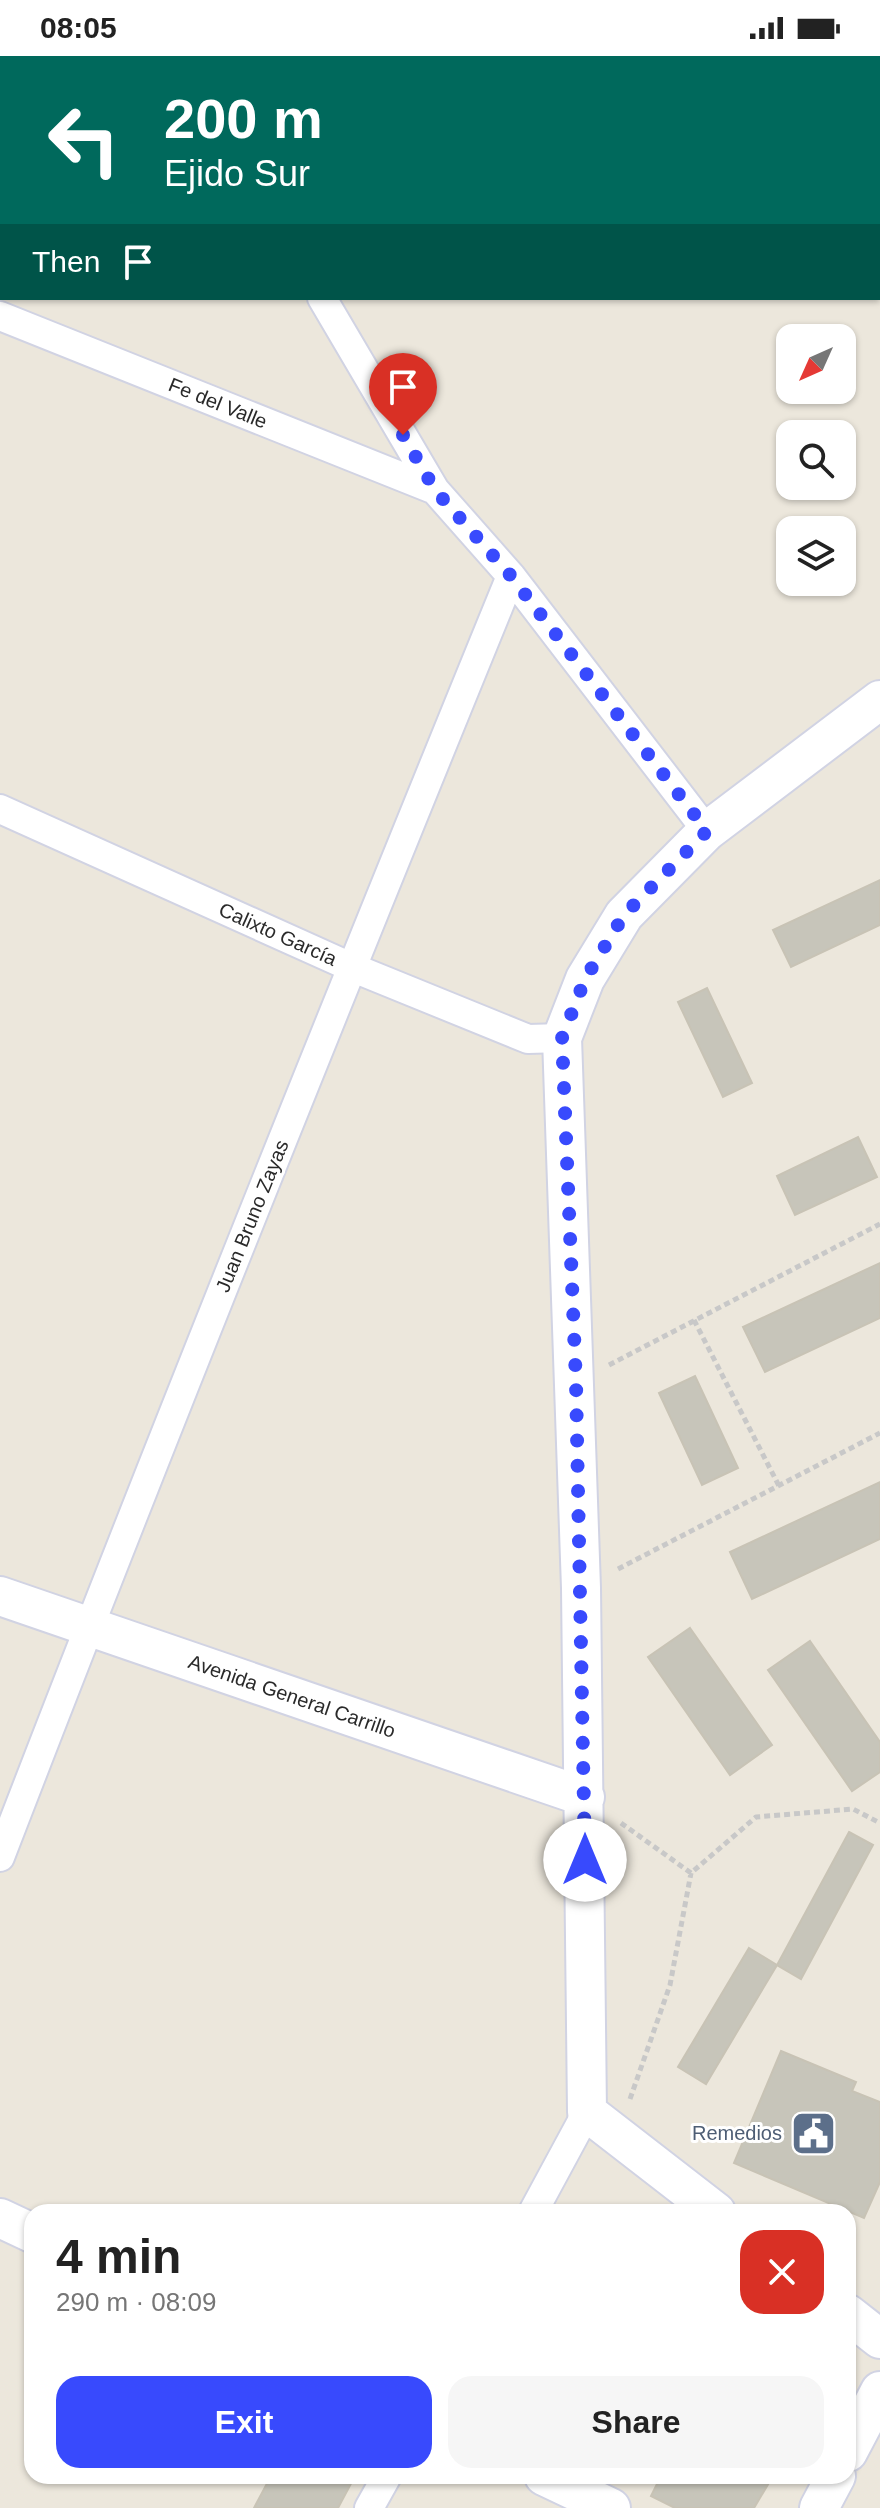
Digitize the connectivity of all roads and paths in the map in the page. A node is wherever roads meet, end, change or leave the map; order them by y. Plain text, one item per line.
1 (323, 300) edge
2 (3, 314) edge
3 (435, 490) junction
4 (511, 576) junction
5 (880, 700) edge
6 (0, 809) edge
7 (707, 831) junction
8 (351, 967) junction
9 (562, 1038) junction
10 (880, 1224) edge
11 (694, 1320) junction
12 (576, 1382) junction
13 (880, 1433) edge
14 (779, 1486) junction
15 (581, 1588) junction
16 (0, 1596) edge
17 (89, 1626) junction
18 (585, 1797) junction
19 (880, 1823) edge
20 (0, 1857) edge
21 (691, 1873) junction
22 (587, 2112) junction
23 (617, 2135) junction
24 (537, 2204) edge
25 (706, 2204) edge
26 (0, 2218) edge
27 (24, 2229) edge
28 (856, 2320) edge
29 (880, 2339) edge
30 (880, 2391) edge
31 (856, 2437) edge
32 (382, 2484) edge
33 (561, 2484) edge
34 (832, 2484) edge
35 (369, 2508) edge
36 (611, 2508) edge
37 (819, 2508) edge

1 - 3 street
2 - 3 street, Fe del Valle
3 - 4 street
4 - 7 street
4 - 8 street, Juan Bruno Zayas
5 - 7 street
6 - 8 street, Calixto García
7 - 9 street
8 - 9 street, Calixto García
8 - 17 street, Juan Bruno Zayas
9 - 12 street
10 - 11 path
11 - 12 path
11 - 14 path
12 - 15 street
13 - 14 path
14 - 15 path
15 - 18 street
16 - 17 street, Avenida General Carrillo
17 - 18 street, Avenida General Carrillo
17 - 20 street, Juan Bruno Zayas
18 - 21 path
18 - 22 street
19 - 21 path
21 - 23 path
22 - 23 street
22 - 24 street
23 - 25 street
26 - 27 street
28 - 29 street
30 - 31 street
32 - 35 street
33 - 36 street
34 - 37 street

